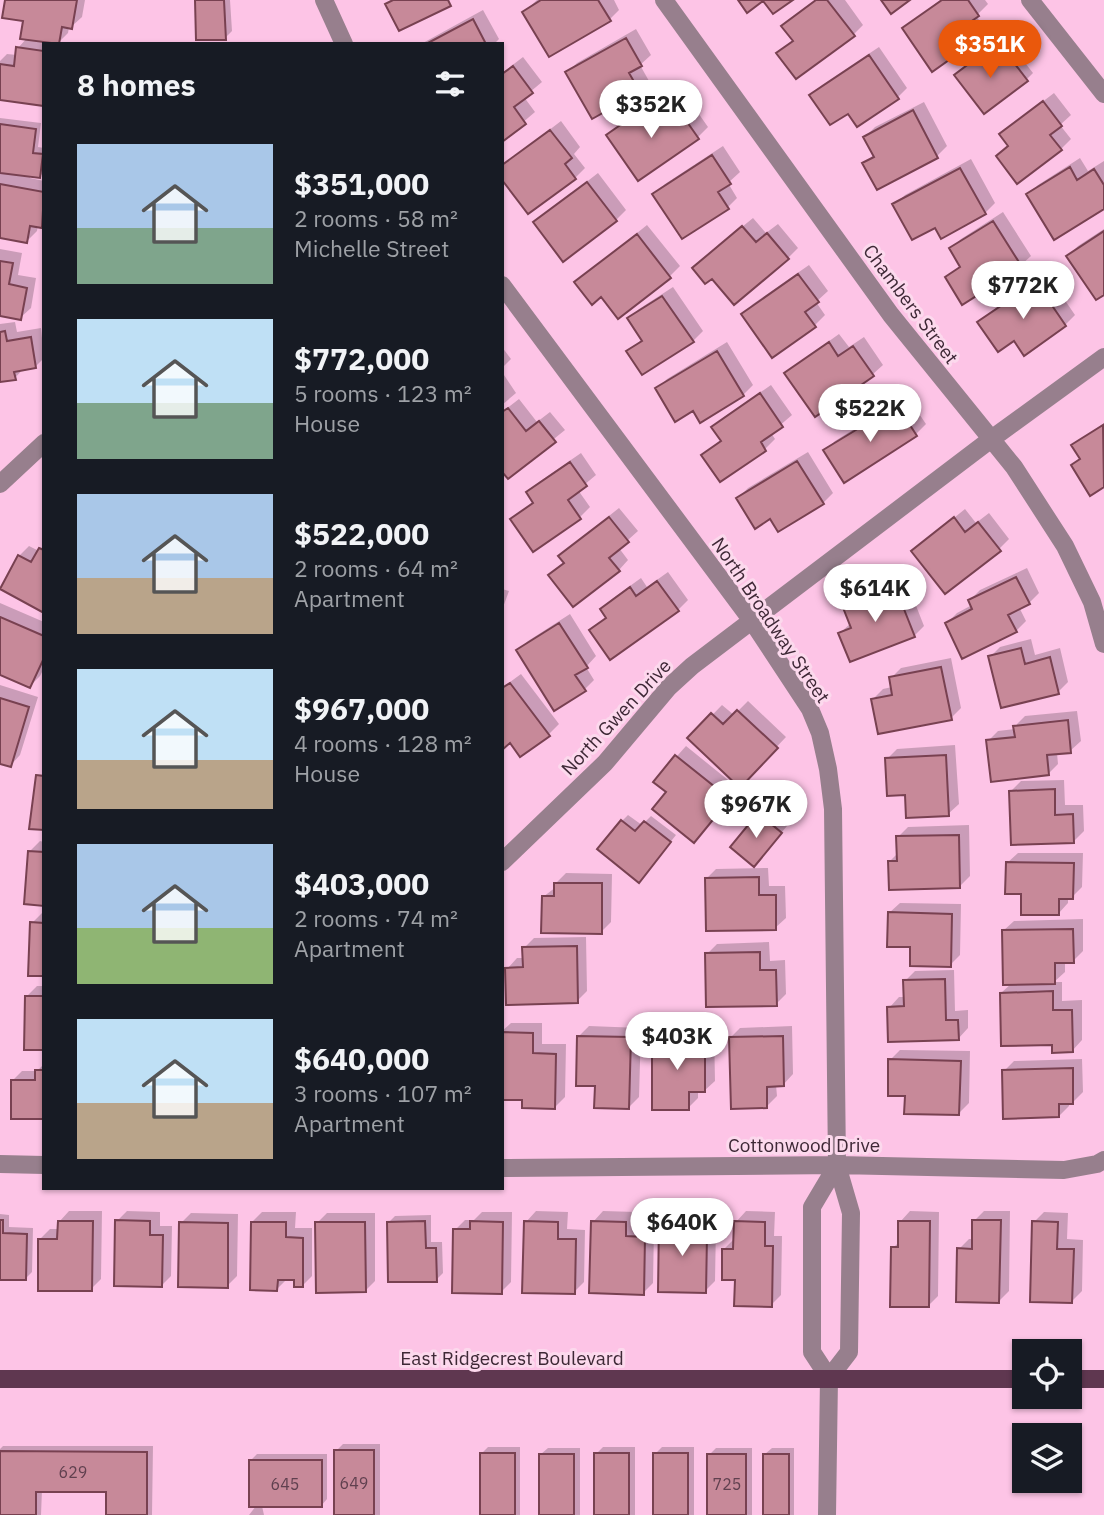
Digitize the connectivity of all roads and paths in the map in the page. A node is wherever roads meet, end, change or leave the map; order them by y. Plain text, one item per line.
1 (324, 0) edge
2 (664, 0) edge
3 (1030, 0) edge
4 (343, 42) edge
5 (1104, 94) edge
6 (504, 288) edge
7 (1104, 358) edge
8 (990, 440) junction
9 (42, 445) edge
10 (0, 484) edge
11 (751, 621) junction
12 (1104, 644) edge
13 (504, 860) edge
14 (1104, 1160) edge
15 (0, 1164) edge
16 (42, 1165) edge
17 (837, 1165) junction
18 (504, 1168) edge
19 (829, 1378) junction
20 (0, 1379) edge
21 (1012, 1379) edge
22 (1082, 1379) edge
23 (1104, 1379) edge
24 (827, 1515) edge

1 - 4 street
2 - 8 street, Chambers Street
3 - 5 street
6 - 11 street, North Broadway Street
7 - 8 street, North Gwen Drive
8 - 11 street, North Gwen Drive
8 - 12 street, Chambers Street
9 - 10 street
11 - 13 street, North Gwen Drive
11 - 17 street, North Broadway Street
14 - 17 street, Cottonwood Drive
15 - 16 street
17 - 18 street, Cottonwood Drive
17 - 19 street, North Broadway Street
17 - 19 street
19 - 20 main road, East Ridgecrest Boulevard
19 - 21 main road, East Ridgecrest Boulevard
19 - 24 street
22 - 23 main road

